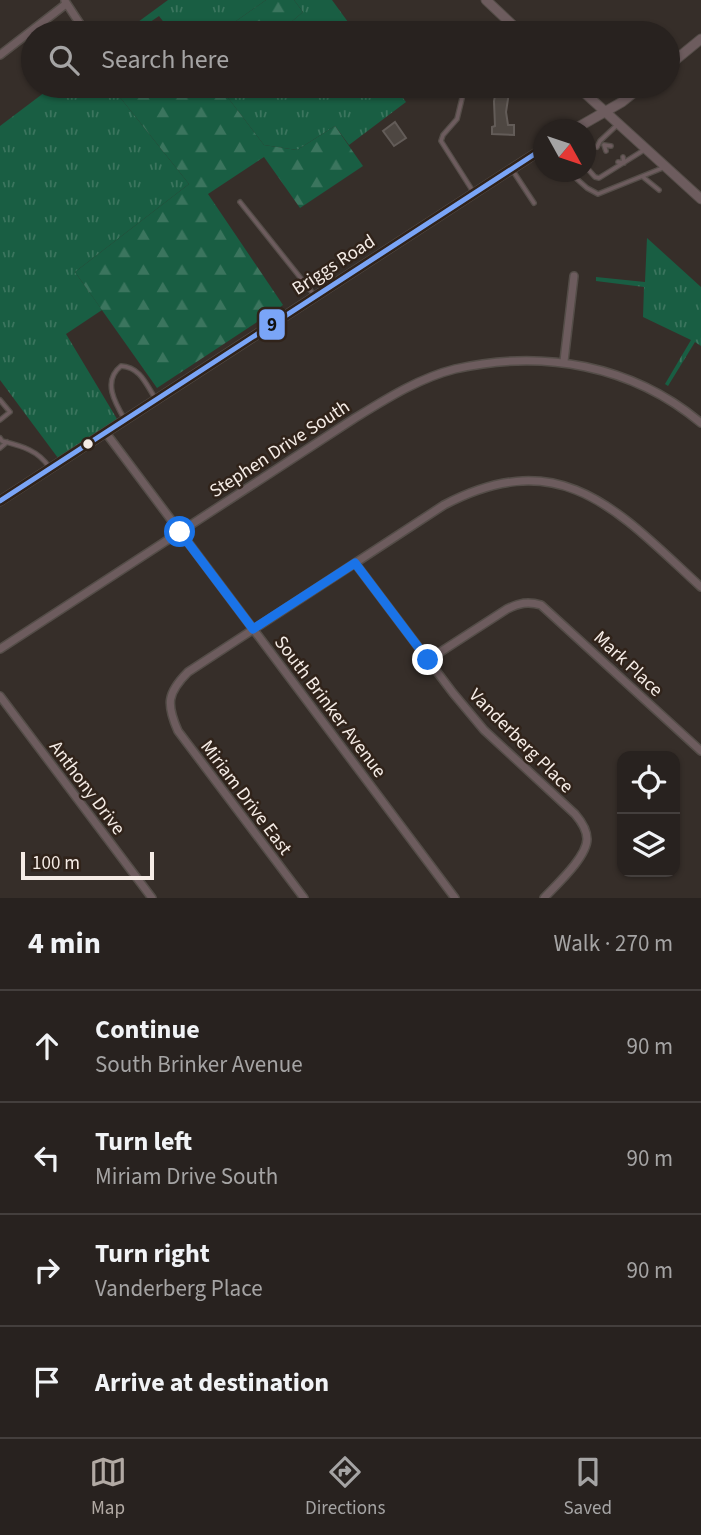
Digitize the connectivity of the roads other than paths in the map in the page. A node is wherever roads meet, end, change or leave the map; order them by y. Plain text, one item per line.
1 (485, 0) edge
2 (65, 2) edge
3 (42, 21) edge
4 (78, 21) edge
5 (505, 21) edge
6 (21, 38) edge
7 (701, 39) edge
8 (0, 55) edge
9 (680, 56) edge
10 (462, 98) edge
11 (590, 98) edge
12 (627, 98) edge
13 (604, 111) junction
14 (591, 119) edge
15 (618, 125) junction
16 (596, 141) edge
17 (600, 141) junction
18 (604, 145) junction
19 (611, 146) dead end
20 (597, 147) dead end
21 (646, 149) junction
22 (606, 151) dead end
23 (533, 155) edge
24 (623, 160) junction
25 (618, 162) dead end
26 (666, 167) junction
27 (511, 169) junction
28 (643, 177) junction
29 (596, 178) edge
30 (580, 182) edge
31 (659, 190) dead end
32 (474, 193) junction
33 (700, 195) edge
34 (240, 202) dead end
35 (534, 203) dead end
36 (574, 276) dead end
37 (316, 296) junction
38 (564, 361) junction
39 (0, 400) edge
40 (156, 400) junction
41 (125, 420) junction
42 (0, 421) edge
43 (701, 423) edge
44 (106, 433) junction
45 (0, 438) edge
46 (7, 442) junction
47 (0, 448) edge
48 (50, 469) junction
49 (0, 501) edge
50 (180, 532) junction
51 (355, 563) junction
52 (701, 587) edge
53 (253, 629) junction
54 (0, 649) edge
55 (428, 660) junction
56 (0, 696) edge
57 (701, 751) edge
58 (152, 898) edge
59 (304, 898) edge
60 (455, 898) edge
61 (544, 898) edge

1 - 5 street
2 - 3 street
2 - 4 street
6 - 8 street
7 - 9 street
10 - 32 lane
11 - 13 street
12 - 13 street
13 - 14 street
13 - 15 street
15 - 17 lane
15 - 21 street
16 - 17 lane
17 - 18 lane
17 - 20 lane
18 - 19 lane
18 - 22 lane
21 - 24 lane
21 - 26 street
23 - 27 street, Briggs Road
24 - 25 lane
24 - 29 lane
26 - 28 lane
26 - 33 street
27 - 32 street, Briggs Road
27 - 35 lane
28 - 30 lane
28 - 31 lane
32 - 37 street, Briggs Road
34 - 37 lane
36 - 38 street
37 - 40 street, Briggs Road
38 - 43 street, Stephen Drive South
38 - 50 street, Stephen Drive South
39 - 42 lane
40 - 41 street, Briggs Road
40 - 41 lane
41 - 44 street, Briggs Road
44 - 48 street, Briggs Road
44 - 50 street, South Brinker Avenue
45 - 46 lane
46 - 47 lane
46 - 48 lane
48 - 49 street, Briggs Road
50 - 53 street, South Brinker Avenue
50 - 54 street, Stephen Drive South
51 - 52 street
51 - 53 street
51 - 55 street, Vanderberg Place
53 - 59 street, Miriam Drive East
53 - 60 street, South Brinker Avenue
55 - 57 street, Mark Place
55 - 61 street, Vanderberg Place
56 - 58 street, Anthony Drive

